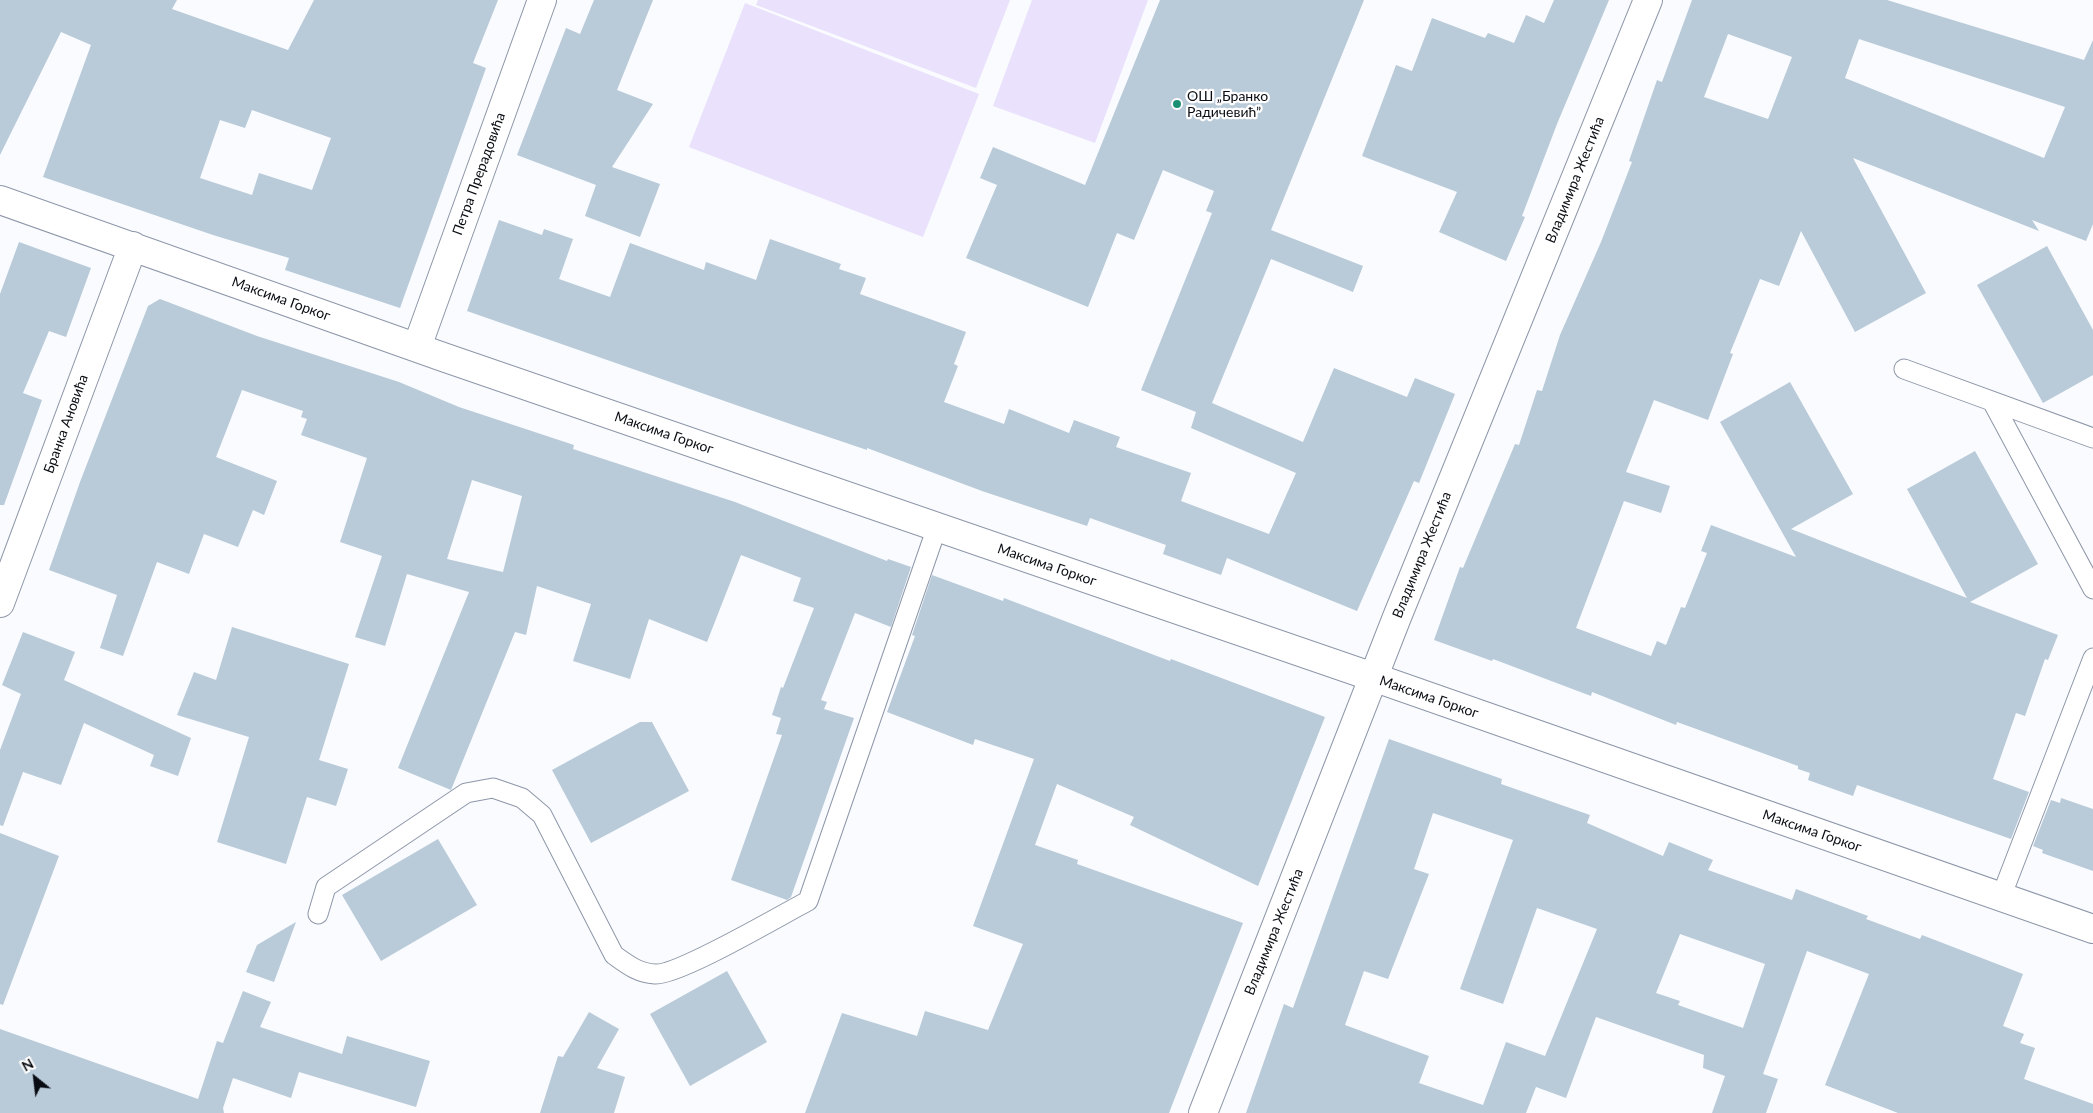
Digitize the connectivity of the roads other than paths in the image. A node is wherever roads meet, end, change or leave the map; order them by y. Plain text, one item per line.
1 (542, 0) edge
2 (1648, 0) edge
3 (0, 200) edge
4 (133, 246) junction
5 (418, 347) junction
6 (1904, 369) dead end
7 (1992, 401) junction
8 (2093, 438) edge
9 (937, 527) junction
10 (2093, 589) edge
11 (0, 603) edge
12 (2093, 658) edge
13 (1373, 677) junction
14 (2002, 897) junction
15 (318, 914) dead end
16 (2093, 929) edge
17 (1203, 1113) edge

1 - 5 street, Петра Прерадовића
2 - 13 street, Владимира Жестића
3 - 4 street, Максима Горког
4 - 5 street, Максима Горког
4 - 11 street, Бранка Ановића
5 - 9 street, Максима Горког
6 - 7 lane
7 - 8 lane
7 - 10 lane
9 - 13 street, Максима Горког
9 - 15 lane
12 - 14 lane
13 - 14 street, Максима Горког
13 - 17 street, Владимира Жестића
14 - 16 street, Максима Горког

